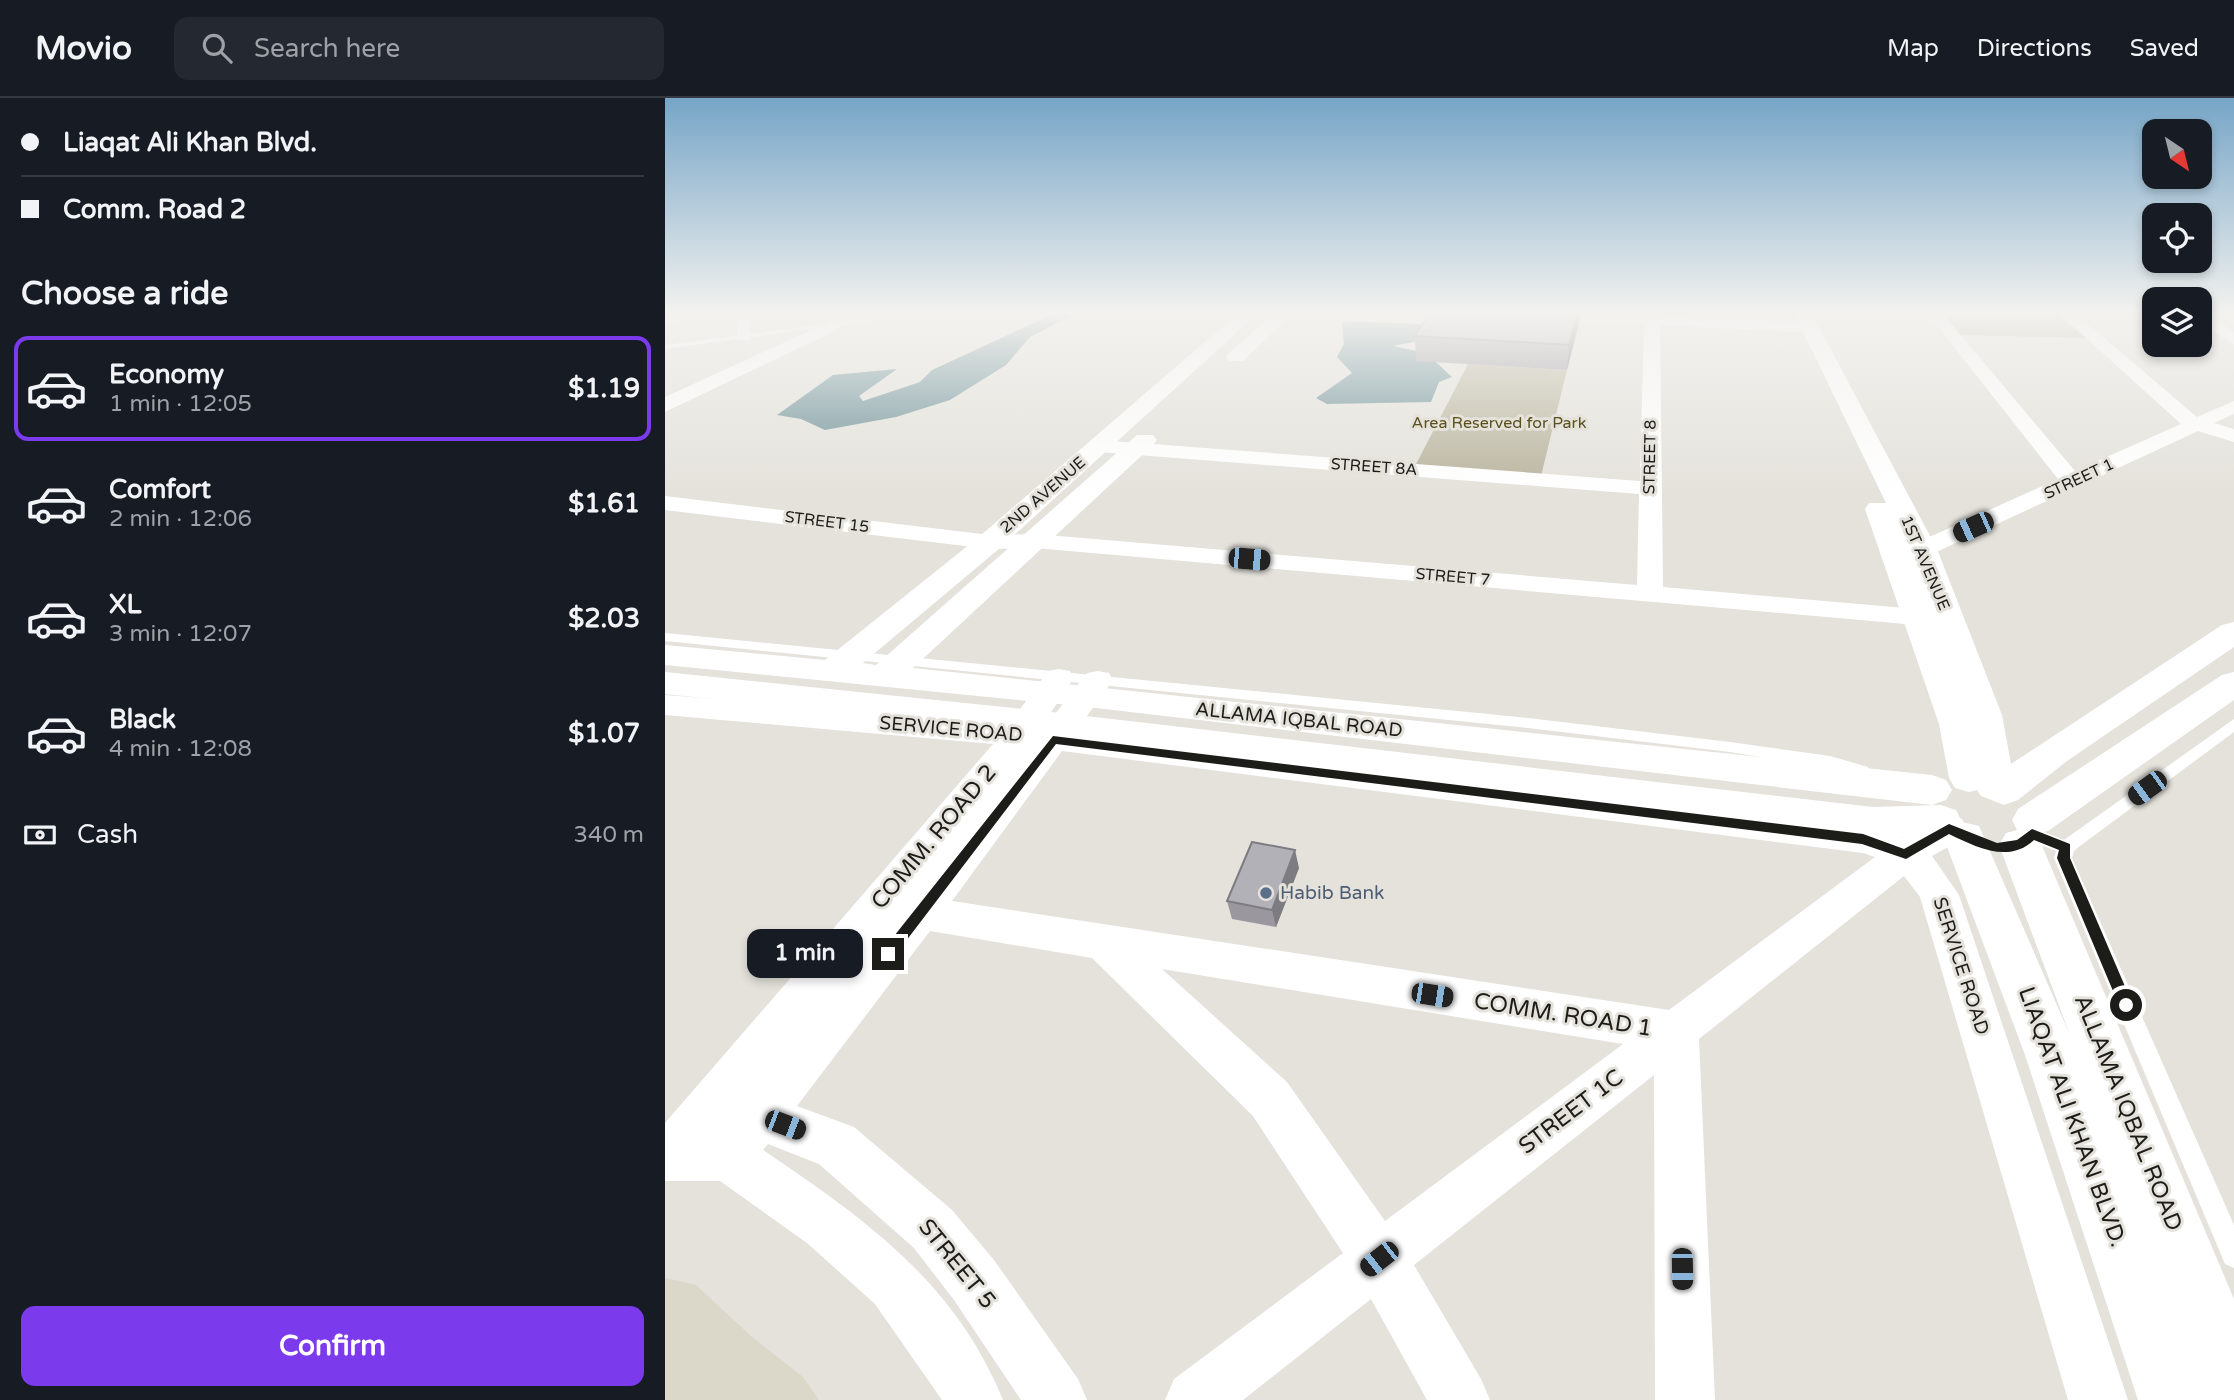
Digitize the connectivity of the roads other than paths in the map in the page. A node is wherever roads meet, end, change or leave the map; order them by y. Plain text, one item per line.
1 (707, 375) edge
2 (729, 375) edge
3 (1179, 375) edge
4 (1216, 375) edge
5 (1649, 375) edge
6 (1813, 375) edge
7 (1826, 375) edge
8 (1985, 375) edge
9 (2135, 375) edge
10 (1204, 386) dead end
11 (665, 394) edge
12 (665, 405) edge
13 (2234, 407) edge
14 (1164, 422) dead end
15 (2194, 423) junction
16 (2234, 436) edge
17 (1099, 446) junction
18 (1135, 449) junction
19 (2072, 482) junction
20 (1650, 488) junction
21 (665, 503) edge
22 (1035, 541) junction
23 (990, 542) junction
24 (1923, 549) junction
25 (1650, 594) junction
26 (1917, 617) junction
27 (2234, 632) edge
28 (665, 637) edge
29 (665, 655) edge
30 (842, 663) junction
31 (892, 669) junction
32 (2234, 683) edge
33 (665, 684) edge
34 (665, 705) edge
35 (1057, 708) junction
36 (2234, 724) edge
37 (1965, 804) junction
38 (2038, 837) junction
39 (1906, 854) junction
40 (921, 914) junction
41 (1107, 945) junction
42 (1676, 1032) junction
43 (743, 1136) junction
44 (667, 1156) edge
45 (2234, 1255) edge
46 (1379, 1259) junction
47 (2234, 1382) edge
48 (973, 1400) edge
49 (1057, 1400) edge
50 (1195, 1400) edge
51 (1460, 1400) edge
52 (1685, 1400) edge
53 (2098, 1400) edge
54 (2173, 1400) edge

1 - 11 main road
2 - 12 main road
3 - 17 main road, 2ND AVENUE
4 - 10 main road
5 - 20 street, STREET 8
6 - 26 main road
7 - 24 main road, 1ST AVENUE
8 - 19 street
9 - 15 street
13 - 15 street, STREET 1
14 - 18 main road, 2ND AVENUE
15 - 16 street
15 - 19 street, STREET 1
17 - 18 street, STREET 8A
17 - 23 main road, 2ND AVENUE
18 - 20 street, STREET 8A
18 - 22 main road, 2ND AVENUE
19 - 24 street, STREET 1
20 - 25 street, STREET 8
21 - 23 street, STREET 15
22 - 23 street, STREET 7
22 - 25 street, STREET 7
22 - 31 main road, 2ND AVENUE
23 - 30 main road, 2ND AVENUE
24 - 37 main road, 1ST AVENUE
25 - 26 street, STREET 7
26 - 37 main road
27 - 37 main road
28 - 30 lane
29 - 30 main road
30 - 31 main road
31 - 35 main road
32 - 38 main road
33 - 35 main road
34 - 35 street, SERVICE ROAD
35 - 37 lane, SERVICE ROAD
35 - 37 main road
35 - 39 street, SERVICE ROAD
35 - 40 street, COMM. ROAD 2
35 - 44 street, COMM. ROAD 2
36 - 38 lane
37 - 38 main road
37 - 38 main road
37 - 39 street, STREET 1C
37 - 54 main road, LIAQAT ALI KHAN BLVD.
38 - 45 lane
38 - 47 main road, ALLAMA IQBAL ROAD
39 - 42 street, STREET 1C
39 - 53 street, SERVICE ROAD
40 - 41 street, COMM. ROAD 1
40 - 43 street, COMM. ROAD 2
41 - 42 street, COMM. ROAD 1
41 - 46 street
42 - 46 street, STREET 1C
42 - 52 street, COMM. ROAD 1
43 - 44 street, STREET 5
43 - 48 street
43 - 49 street, STREET 5
46 - 50 street, STREET 1C
46 - 51 street

